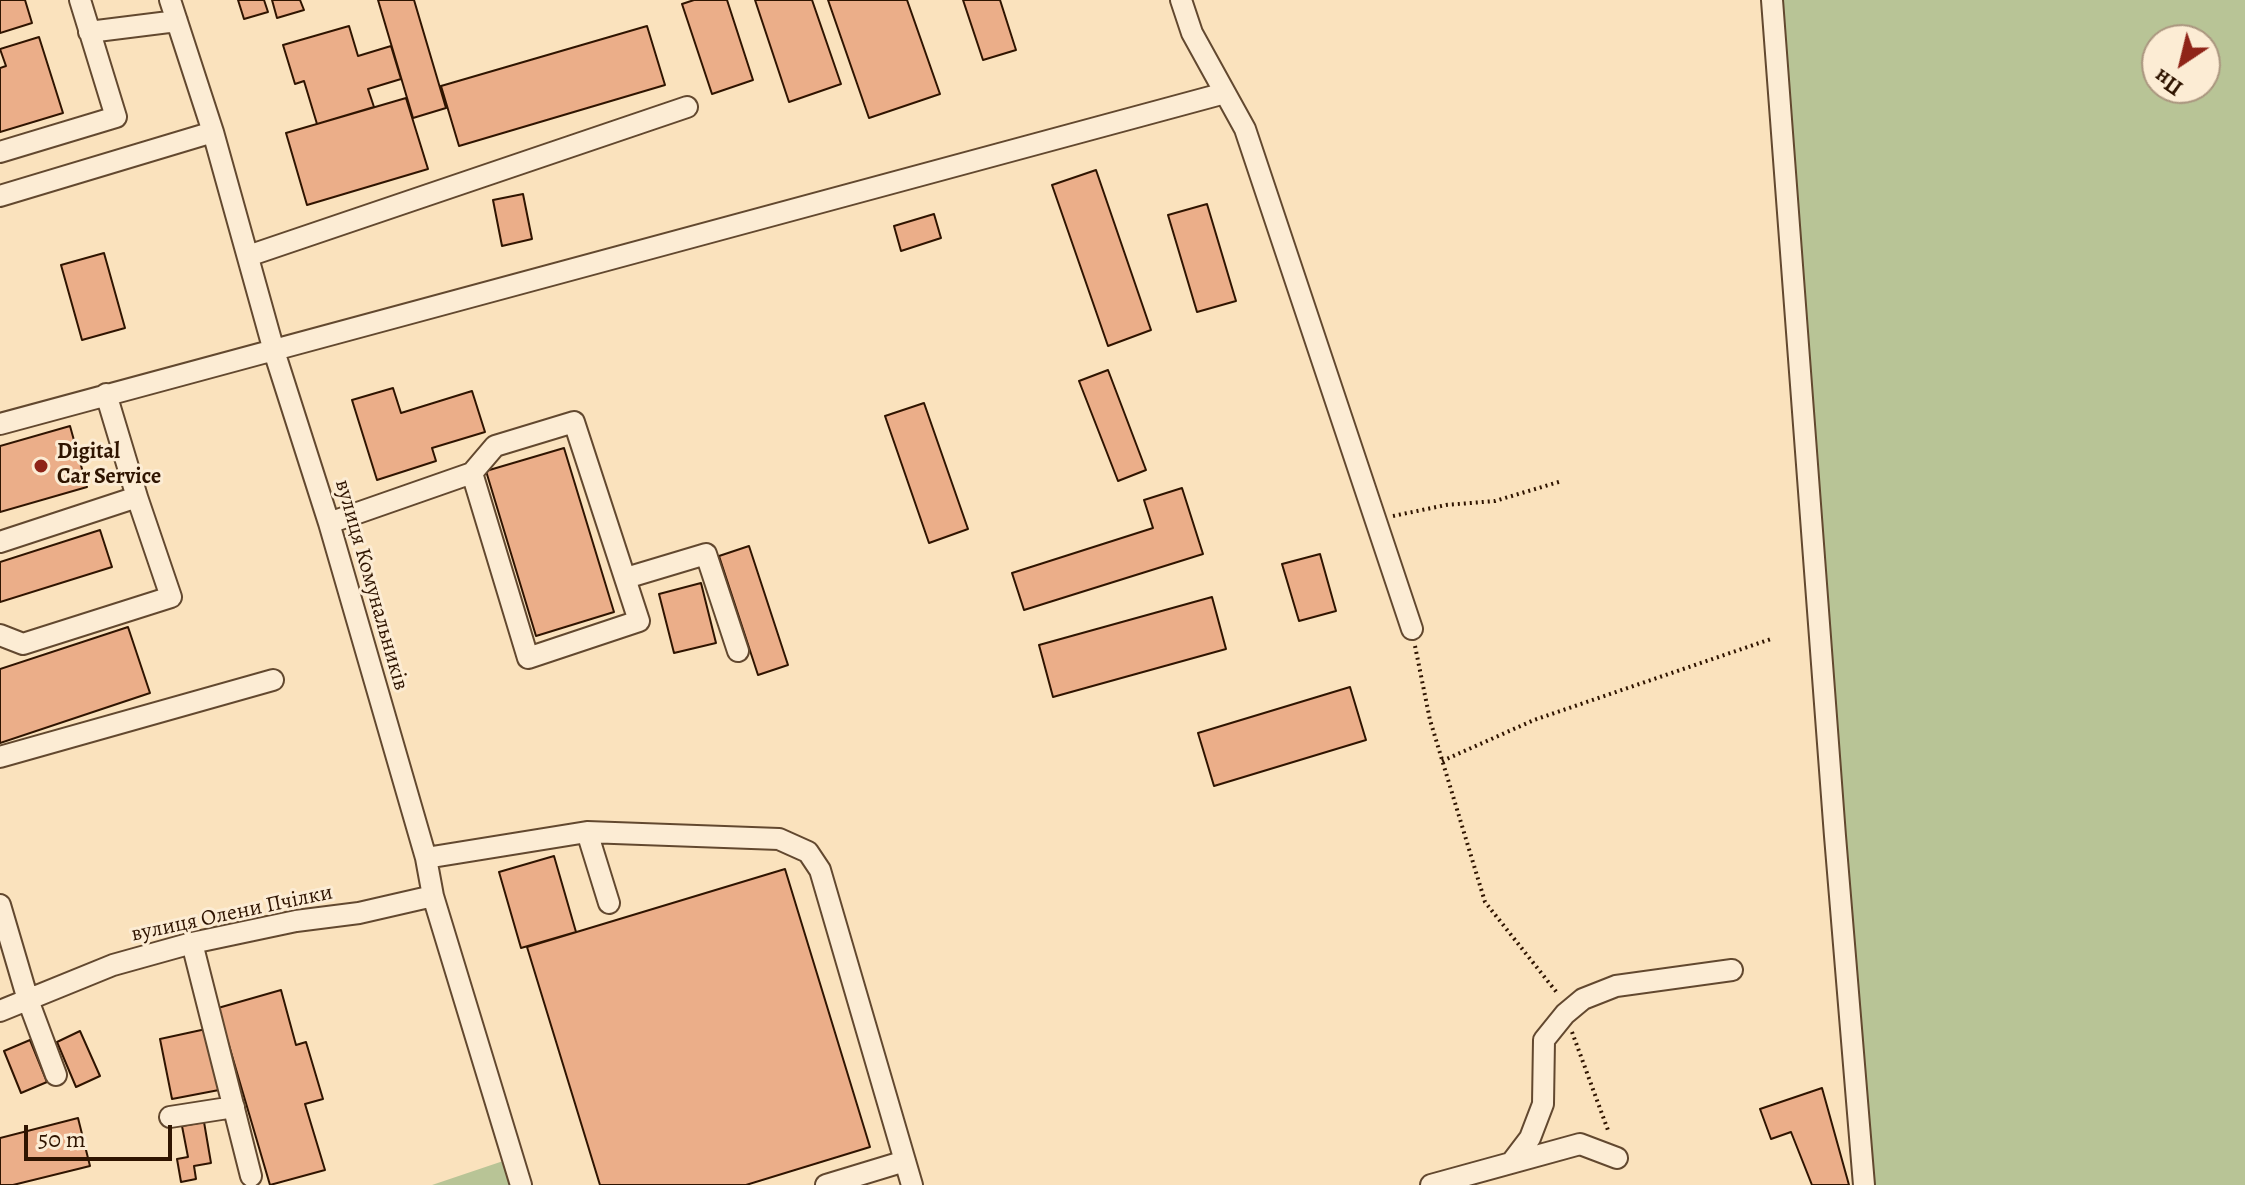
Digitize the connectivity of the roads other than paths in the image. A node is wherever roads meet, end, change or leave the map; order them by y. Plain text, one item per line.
1 (80, 0) edge
2 (170, 0) edge
3 (1181, 0) edge
4 (1772, 0) edge
5 (177, 21) junction
6 (89, 32) junction
7 (1225, 93) junction
8 (687, 107) dead end
9 (213, 132) junction
10 (0, 152) edge
11 (0, 196) edge
12 (248, 256) junction
13 (274, 351) junction
14 (106, 394) junction
15 (0, 424) edge
16 (472, 473) junction
17 (137, 497) junction
18 (329, 523) junction
19 (0, 542) edge
20 (626, 578) junction
21 (1412, 629) road end
22 (0, 635) edge
23 (738, 651) dead end
24 (273, 680) dead end
25 (0, 757) edge
26 (587, 832) junction
27 (426, 858) junction
28 (433, 896) junction
29 (609, 903) dead end
30 (0, 905) edge
31 (192, 943) junction
32 (1732, 970) dead end
33 (28, 1000) junction
34 (0, 1011) edge
35 (56, 1075) dead end
36 (234, 1107) junction
37 (170, 1117) dead end
38 (1617, 1158) dead end
39 (905, 1161) junction
40 (1511, 1163) junction
41 (251, 1176) dead end
42 (521, 1185) edge
43 (826, 1185) edge
44 (912, 1185) edge
45 (1431, 1185) edge
46 (1864, 1185) edge

1 - 6 street
2 - 5 street, вулиця Комунальників
3 - 7 street
4 - 46 street
5 - 6 street
5 - 9 street, вулиця Комунальників
6 - 10 street
7 - 13 street
7 - 21 street
8 - 12 street
9 - 11 street
9 - 12 street, вулиця Комунальників
12 - 13 street, вулиця Комунальників
13 - 14 street
13 - 18 street, вулиця Комунальників
14 - 15 street
14 - 17 street
16 - 18 street
16 - 20 street
16 - 20 street
17 - 19 street
17 - 22 street
18 - 27 street, вулиця Комунальників
20 - 23 street
24 - 25 street
26 - 27 street
26 - 29 street
26 - 39 street
27 - 28 street, вулиця Комунальників
28 - 31 street, вулиця Олени Пчілки
28 - 42 street, вулиця Комунальників
30 - 33 street
31 - 33 street, вулиця Олени Пчілки
31 - 36 street
32 - 40 street
33 - 34 street, вулиця Олени Пчілки
33 - 35 street
36 - 37 street
36 - 41 street
38 - 40 street
39 - 43 street
39 - 44 street
40 - 45 street

